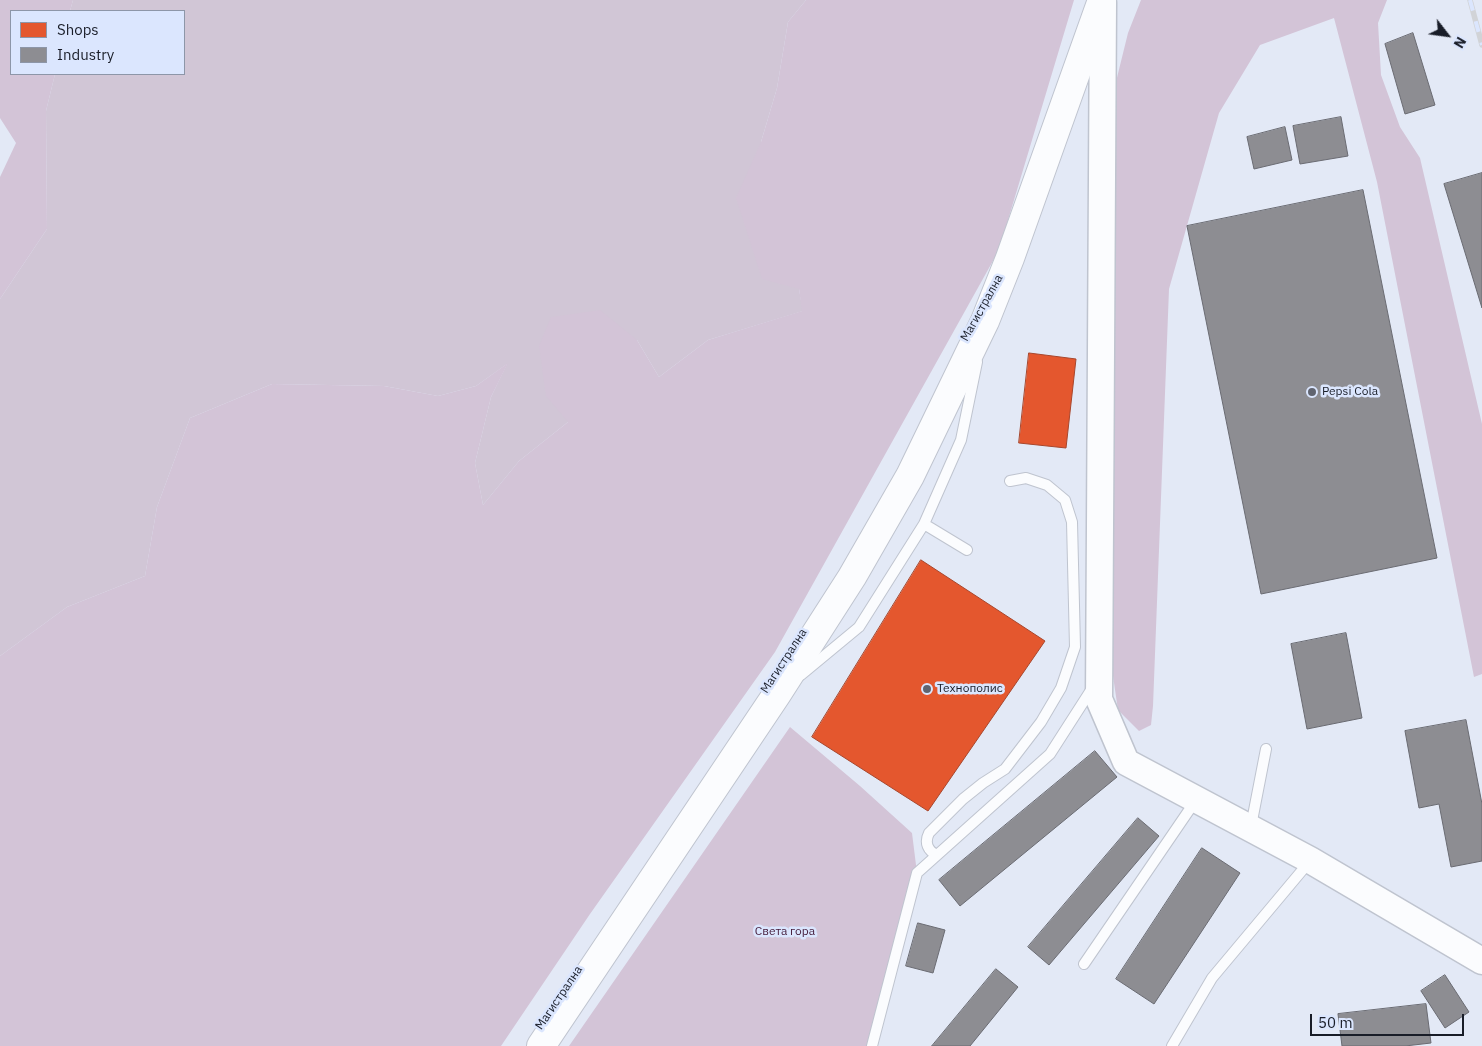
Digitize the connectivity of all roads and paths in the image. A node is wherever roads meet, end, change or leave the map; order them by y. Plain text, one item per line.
1 (1102, 0) edge
2 (1010, 258) junction
3 (985, 322) junction
4 (1010, 481) dead end
5 (924, 524) junction
6 (967, 550) dead end
7 (1099, 678) junction
8 (777, 694) junction
9 (1266, 749) dead end
10 (1196, 800) junction
11 (1251, 829) junction
12 (938, 855) junction
13 (1310, 860) junction
14 (1482, 961) edge
15 (1084, 964) dead end
16 (527, 1046) edge
17 (541, 1046) edge
18 (872, 1046) edge
19 (1172, 1046) edge

1 - 2 main road, Магистрална
1 - 7 street
2 - 3 main road, Магистрална
2 - 16 main road, Магистрална
3 - 5 lane
3 - 8 main road, Магистрална
4 - 12 lane
5 - 6 lane
5 - 8 lane
7 - 10 street
7 - 12 lane
8 - 17 main road, Магистрална
9 - 11 lane
10 - 11 street
10 - 15 lane
11 - 13 street
12 - 18 lane
13 - 14 street
13 - 19 lane

